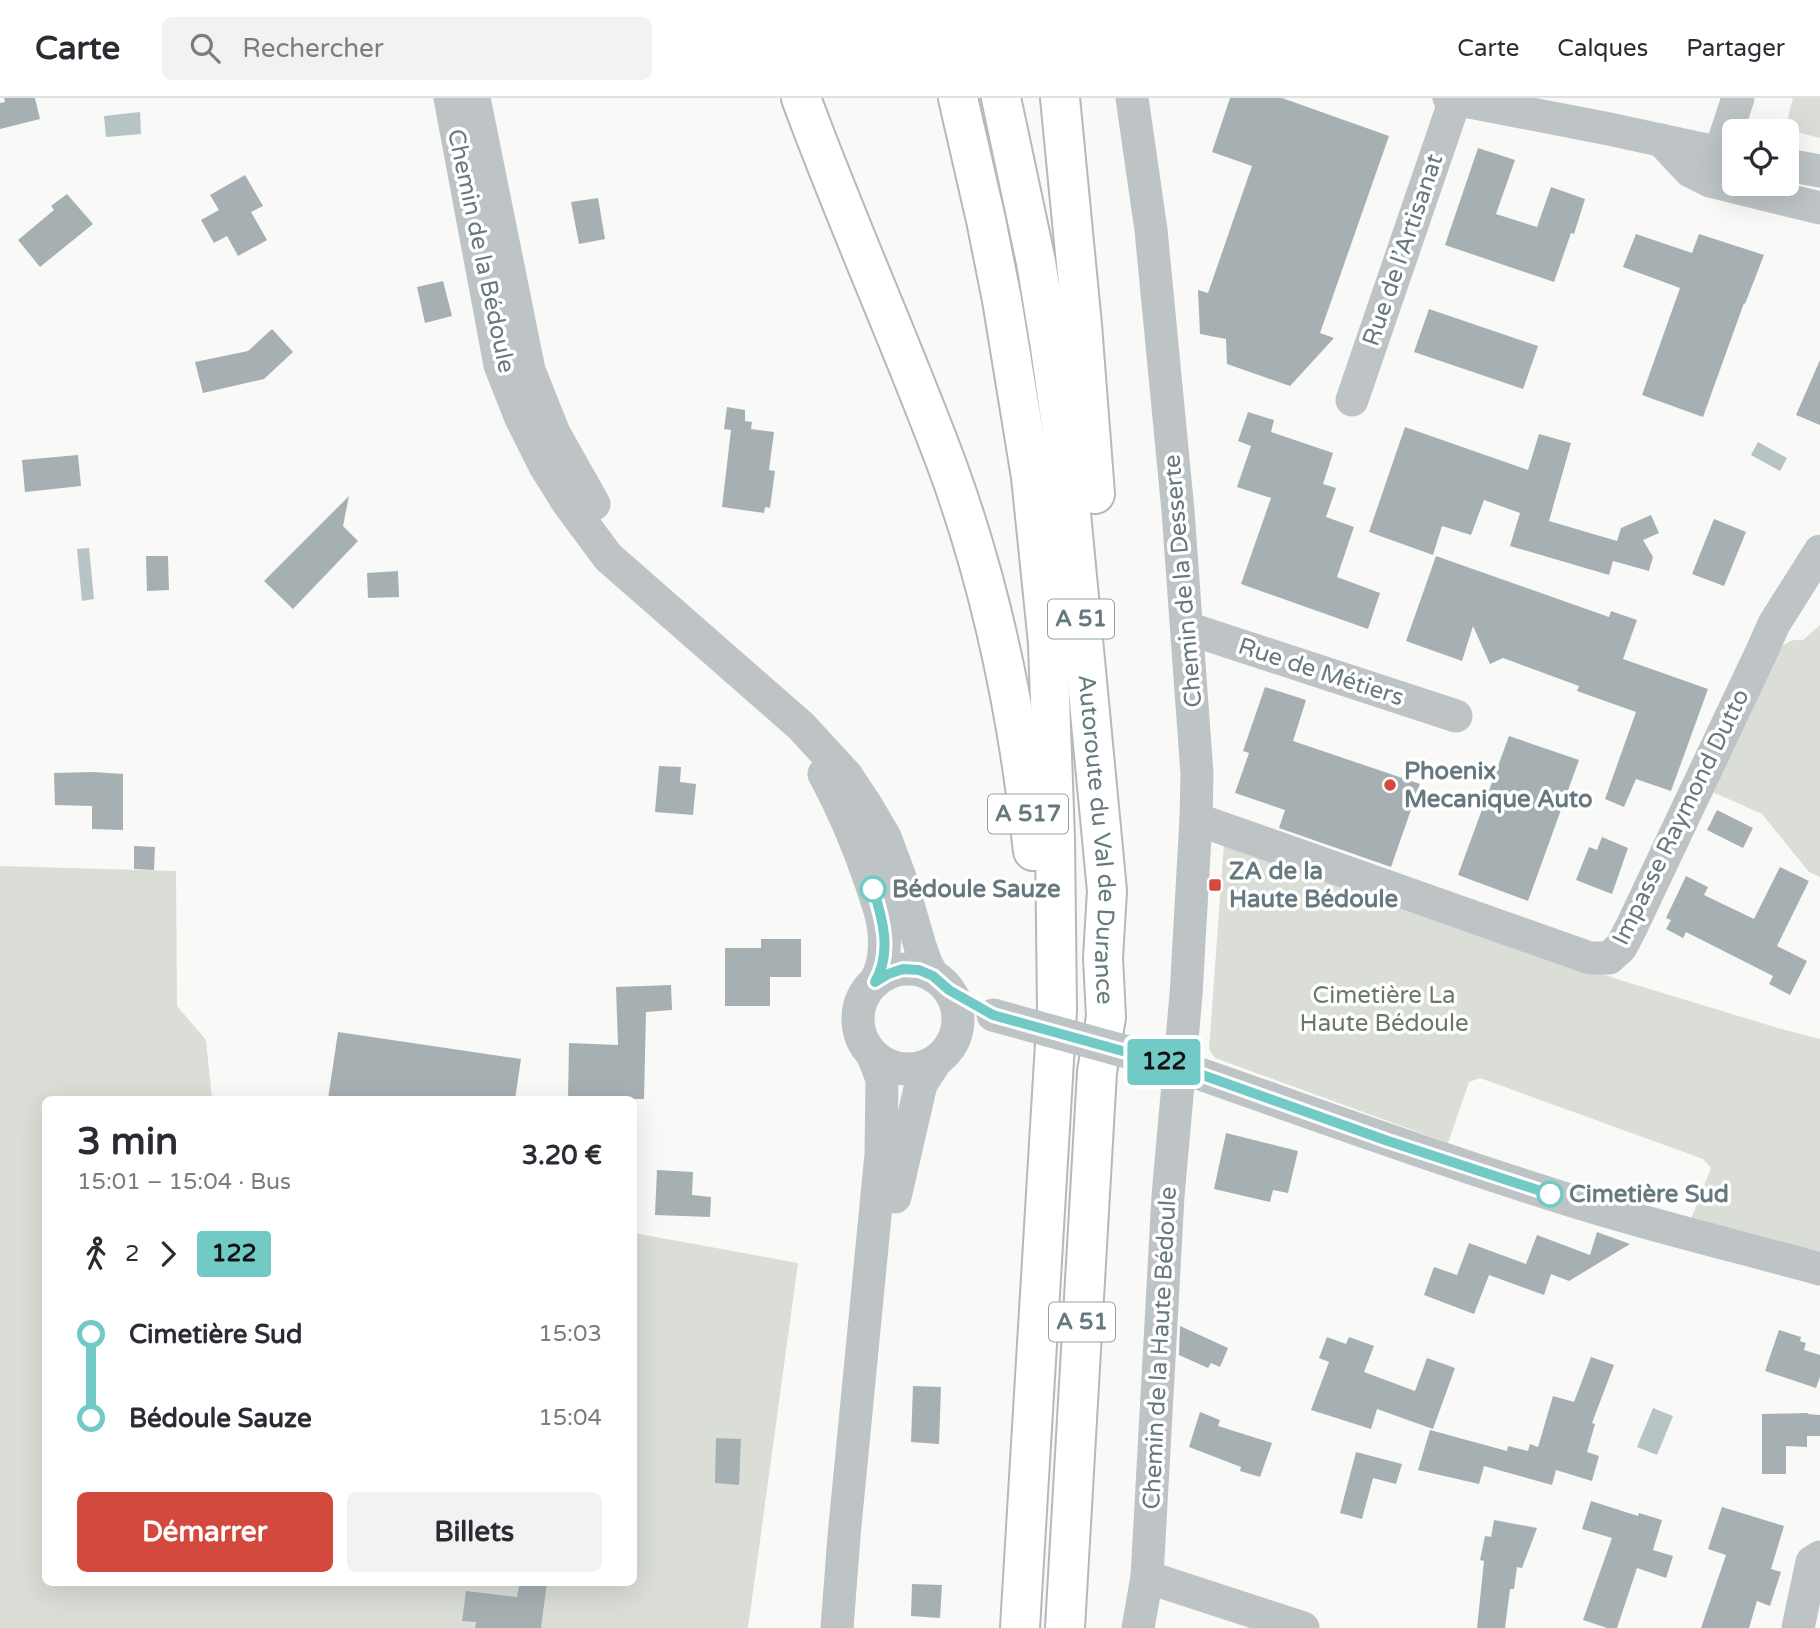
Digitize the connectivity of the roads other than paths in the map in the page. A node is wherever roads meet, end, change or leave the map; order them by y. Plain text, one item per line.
1 (450, 98) edge
2 (474, 98) edge
3 (801, 98) edge
4 (958, 98) edge
5 (1001, 98) edge
6 (1060, 98) edge
7 (1132, 98) edge
8 (1738, 98) edge
9 (1452, 99) edge
10 (1734, 119) edge
11 (1661, 140) junction
12 (1722, 153) edge
13 (1799, 167) edge
14 (1820, 171) edge
15 (1820, 208) edge
16 (1352, 400) dead end
17 (1820, 551) edge
18 (663, 604) junction
19 (1187, 628) junction
20 (780, 707) junction
21 (1456, 716) dead end
22 (1196, 819) junction
23 (1107, 891) junction
24 (875, 982) junction
25 (941, 983) junction
26 (993, 1015) junction
27 (945, 1051) junction
28 (873, 1056) junction
29 (1164, 1063) junction
30 (1820, 1269) edge
31 (850, 1468) junction
32 (844, 1536) junction
33 (1820, 1557) edge
34 (1023, 1567) junction
35 (1146, 1577) junction
36 (837, 1628) edge
37 (849, 1628) edge
38 (1020, 1628) edge
39 (1065, 1628) edge
40 (1138, 1628) edge
41 (1303, 1628) edge
42 (1798, 1628) edge

1 - 18 street, Chemin de la Bédoule
2 - 18 street, Chemin de la Bédoule
3 - 34 highway, A 517
4 - 34 highway, Autoroute du Val de Durance / A 51
5 - 23 highway, Autoroute du Val de Durance / A 51
6 - 23 highway
7 - 19 street, Chemin de la Desserte
8 - 10 street
9 - 11 street
9 - 16 street, Rue de l’Artisanat
11 - 12 street
11 - 15 street
13 - 14 street
17 - 22 street, Impasse Raymond Dutto
18 - 20 street, Chemin de la Bédoule
19 - 21 street, Rue de Métiers
19 - 22 street, Chemin de la Desserte
20 - 24 street, Chemin de la Bédoule
20 - 25 street, Chemin de la Bédoule
22 - 29 street, Chemin de la Desserte
23 - 39 highway, Autoroute du Val de Durance / A 51
24 - 25 street
24 - 28 street
25 - 26 street
25 - 27 street
26 - 27 street
26 - 29 street, bridge
27 - 28 street
27 - 31 street
28 - 31 street
29 - 30 street
29 - 35 street, Chemin de la Haute Bédoule
31 - 32 street
32 - 36 street
32 - 37 street
33 - 42 street
34 - 38 highway, Autoroute du Val de Durance / A 51
35 - 40 street, Chemin de la Haute Bédoule
35 - 41 street

